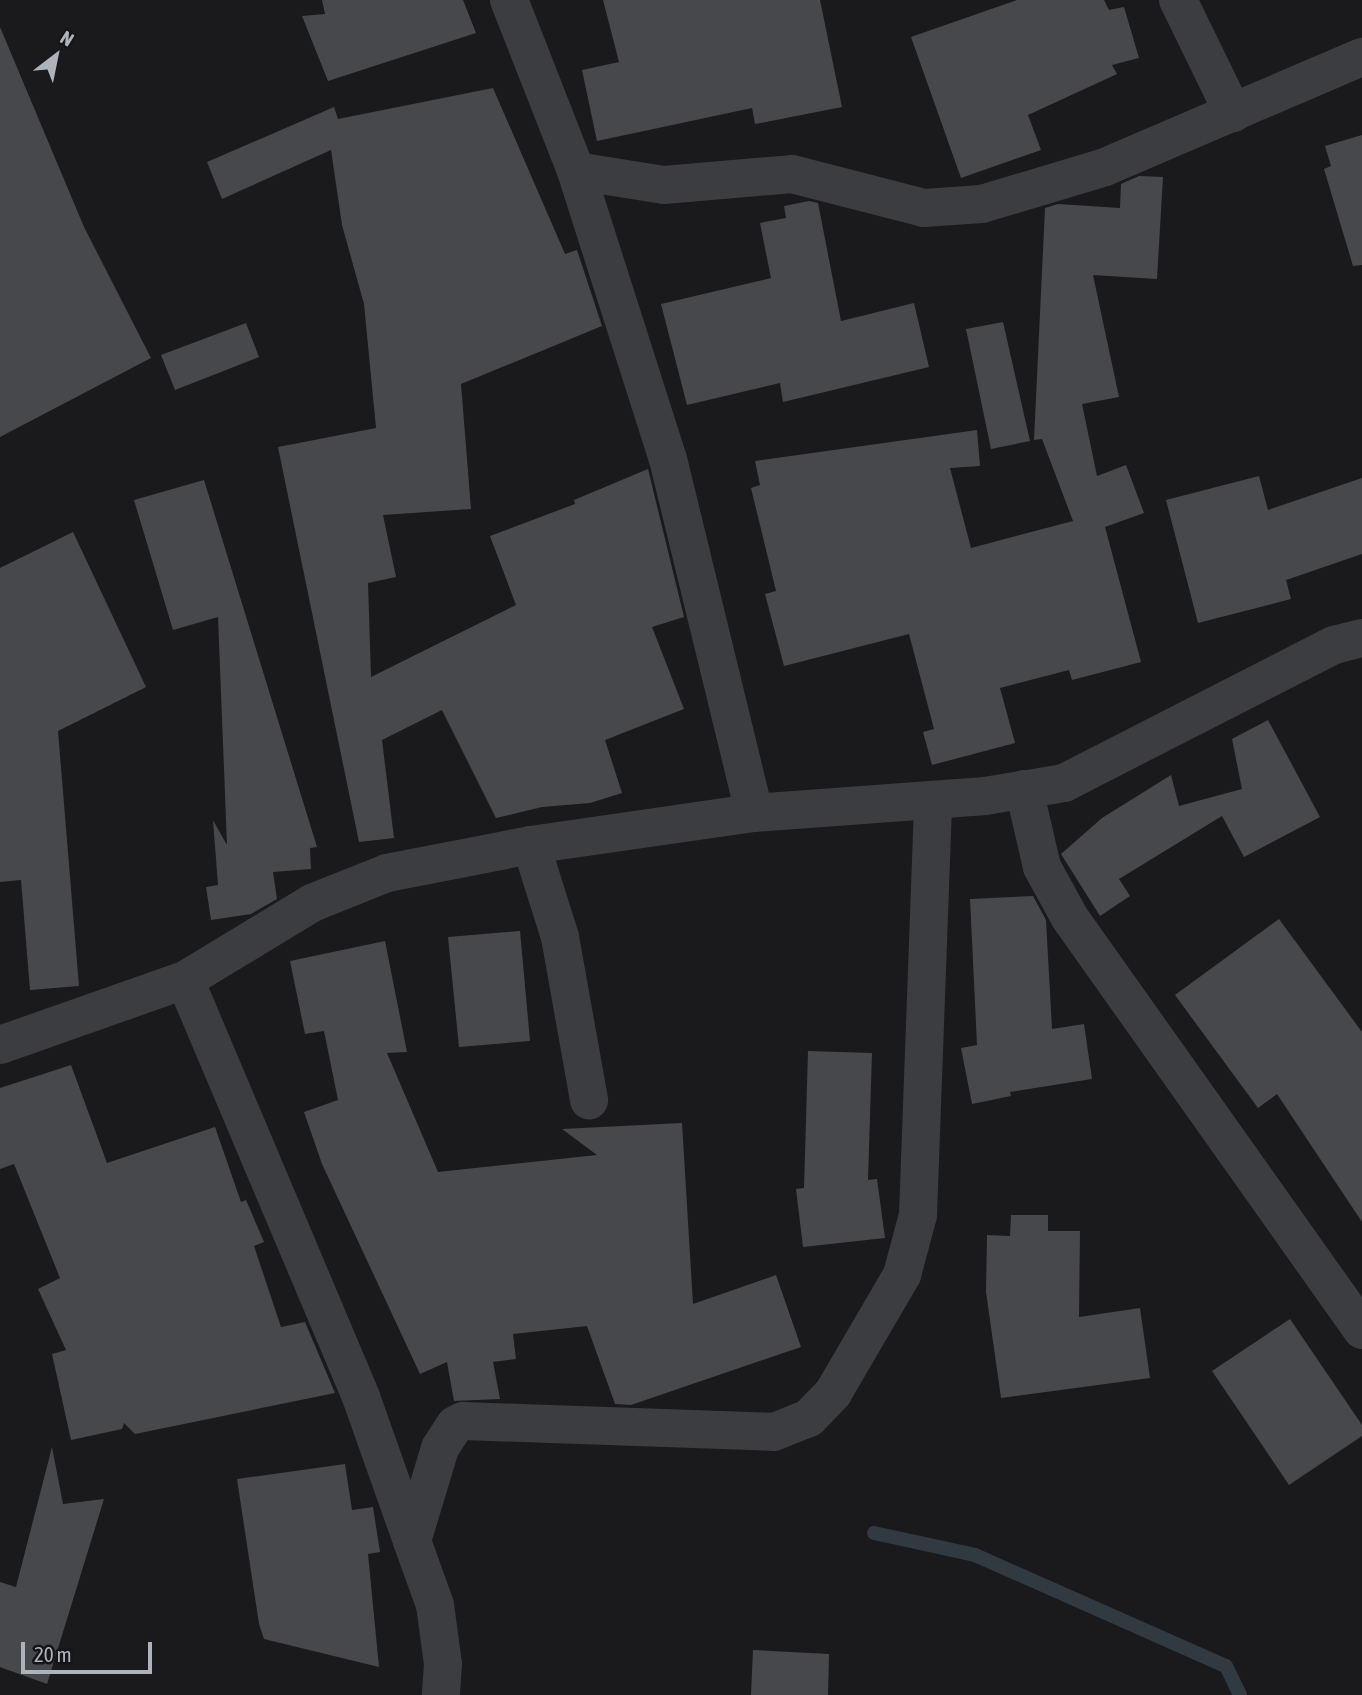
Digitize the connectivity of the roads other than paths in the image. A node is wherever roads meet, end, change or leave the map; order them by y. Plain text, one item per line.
1 (509, 0) edge
2 (1178, 0) edge
3 (1362, 57) edge
4 (1233, 113) junction
5 (576, 171) junction
6 (1362, 638) edge
7 (1024, 789) junction
8 (933, 800) junction
9 (754, 813) junction
10 (531, 845) junction
11 (185, 979) junction
12 (0, 1045) edge
13 (589, 1100) dead end
14 (1362, 1330) edge
15 (412, 1541) junction
16 (441, 1695) edge

1 - 5 street
2 - 4 street
3 - 4 street
4 - 5 street
5 - 9 street
6 - 7 street
7 - 8 street
7 - 14 street
8 - 9 street
8 - 15 street
9 - 10 street
10 - 11 street
10 - 13 street
11 - 12 street
11 - 15 street
15 - 16 street

